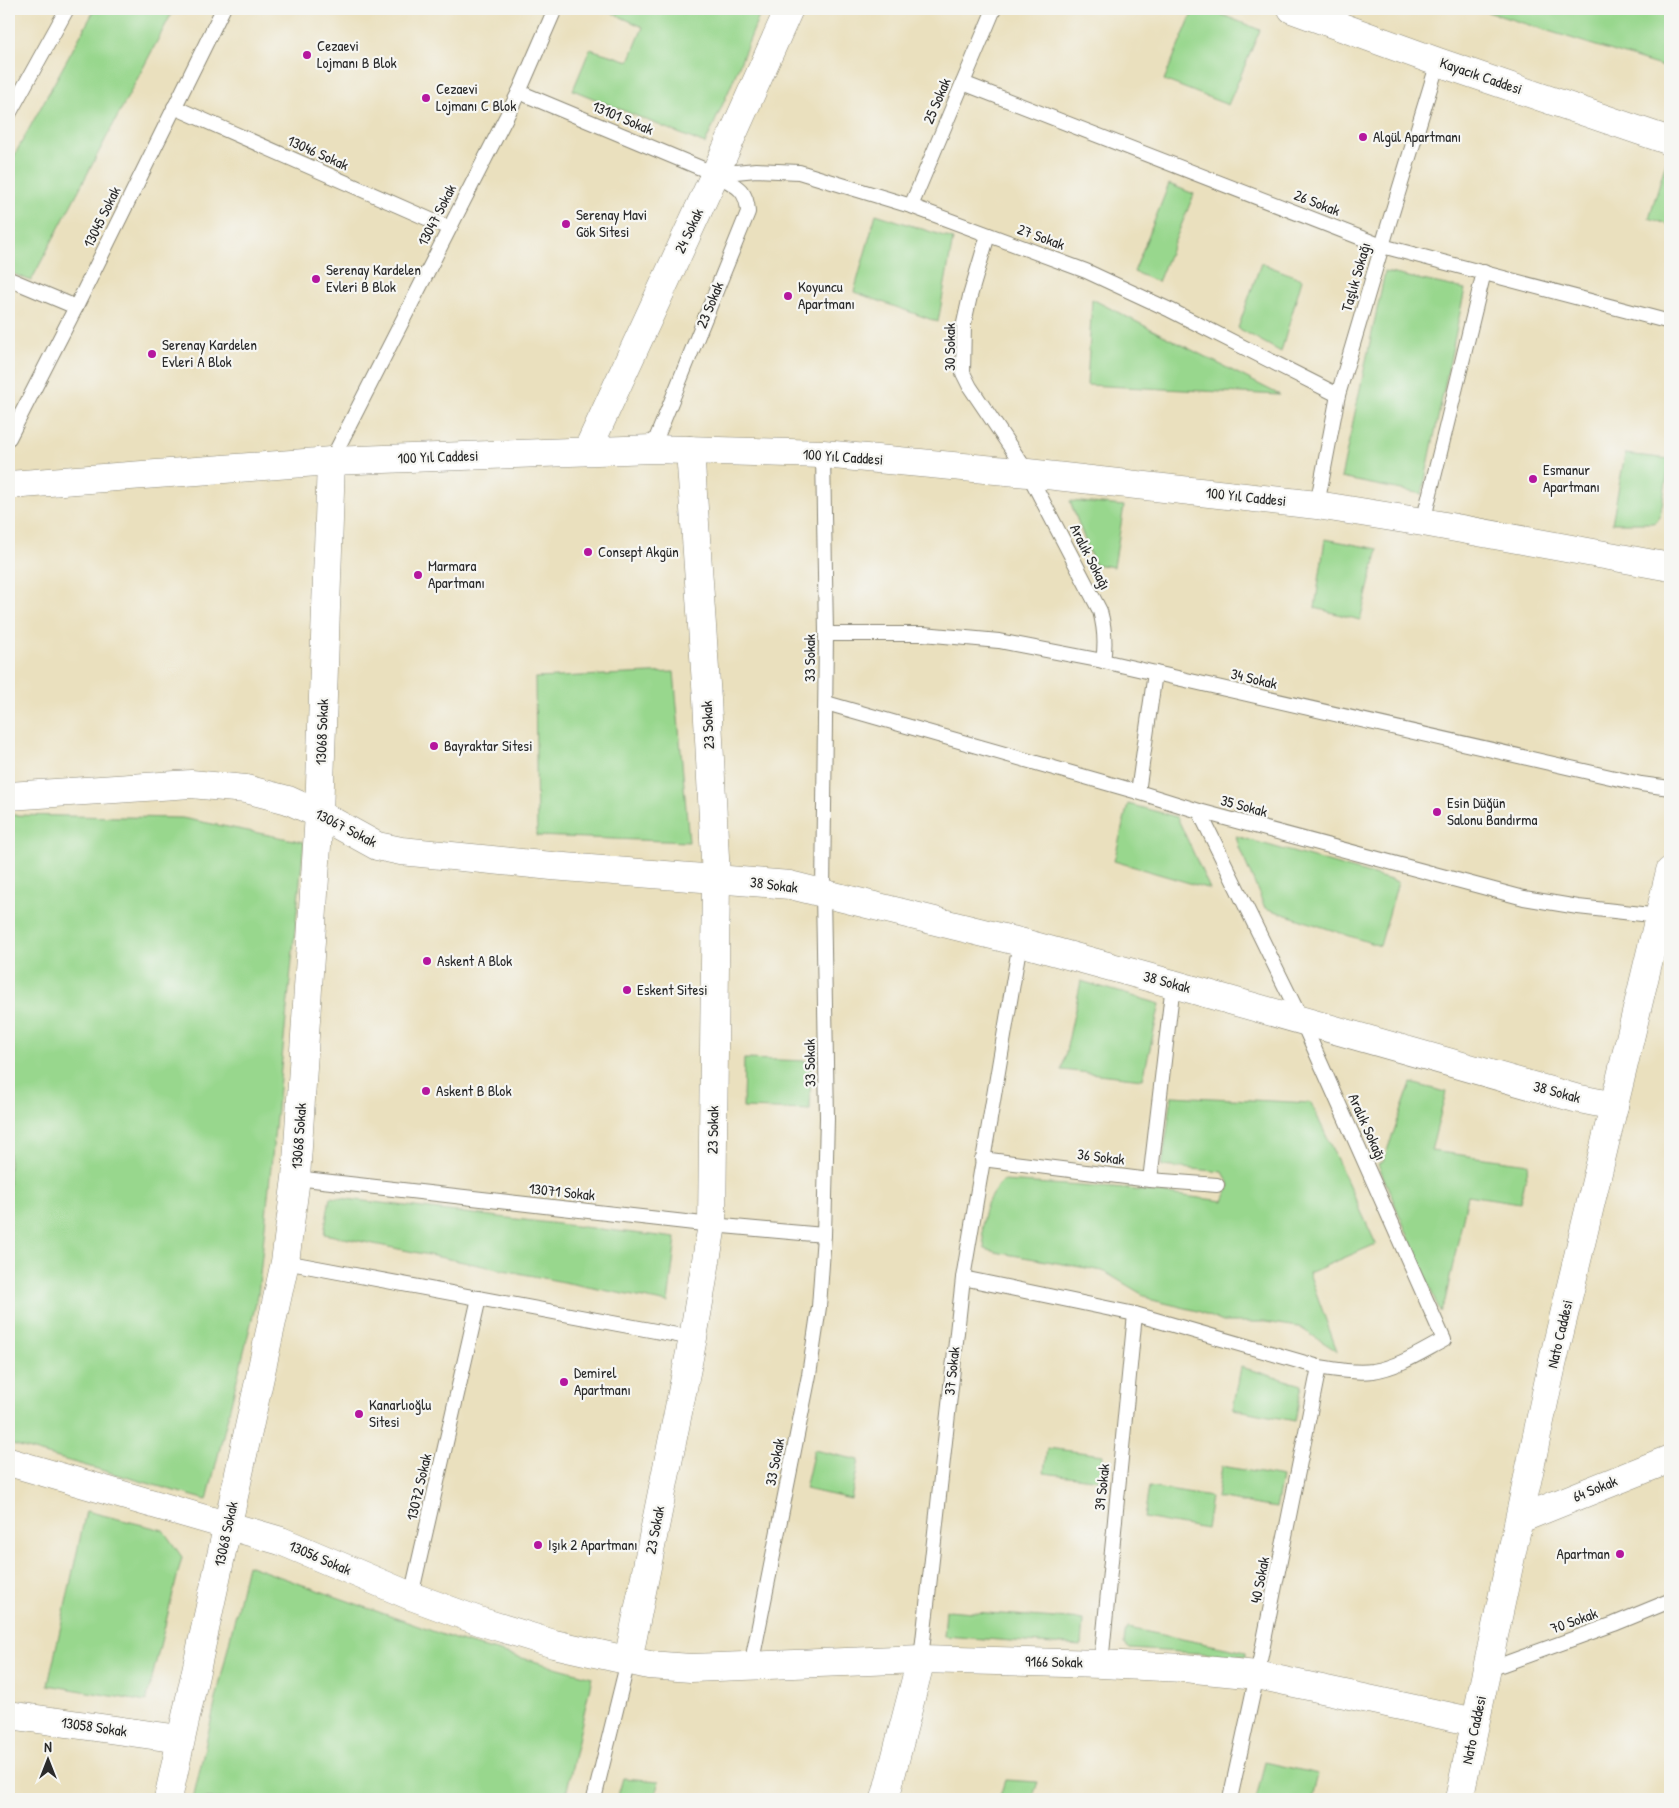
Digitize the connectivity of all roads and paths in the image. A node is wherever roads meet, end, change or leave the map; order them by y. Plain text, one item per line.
1 (67, 9) edge
2 (222, 9) edge
3 (555, 9) edge
4 (789, 9) edge
5 (994, 9) edge
6 (1292, 9) edge
7 (1438, 62) junction
8 (963, 83) junction
9 (519, 92) junction
10 (174, 107) junction
11 (9, 114) edge
12 (1670, 141) edge
13 (715, 174) junction
14 (910, 206) junction
15 (448, 228) junction
16 (988, 236) junction
17 (1382, 246) junction
18 (1484, 272) junction
19 (9, 279) edge
20 (76, 307) junction
21 (1670, 322) edge
22 (1338, 395) junction
23 (9, 438) edge
24 (652, 449) junction
25 (690, 450) junction
26 (587, 451) junction
27 (823, 454) junction
28 (331, 461) junction
29 (1028, 473) junction
30 (9, 485) edge
31 (1317, 505) junction
32 (1423, 522) junction
33 (1670, 567) edge
34 (826, 634) junction
35 (1103, 662) junction
36 (1155, 673) junction
37 (826, 703) junction
38 (1670, 788) edge
39 (1138, 792) junction
40 (9, 796) edge
41 (1199, 811) junction
42 (319, 814) junction
43 (1670, 871) edge
44 (716, 878) junction
45 (823, 893) junction
46 (1665, 916) edge
47 (1020, 942) junction
48 (1173, 984) junction
49 (1301, 1019) junction
50 (1614, 1106) junction
51 (982, 1159) junction
52 (296, 1178) junction
53 (1150, 1180) junction
54 (1217, 1186) dead end
55 (712, 1224) junction
56 (824, 1235) junction
57 (285, 1262) junction
58 (963, 1278) junction
59 (479, 1298) junction
60 (1135, 1314) junction
61 (692, 1338) junction
62 (1319, 1367) junction
63 (1670, 1459) edge
64 (9, 1462) edge
65 (1520, 1518) junction
66 (228, 1527) junction
67 (411, 1596) junction
68 (1670, 1600) edge
69 (921, 1659) junction
70 (628, 1661) junction
71 (1101, 1664) junction
72 (752, 1666) junction
73 (1487, 1670) junction
74 (1257, 1676) junction
75 (9, 1715) edge
76 (1475, 1722) junction
77 (180, 1740) junction
78 (168, 1799) edge
79 (594, 1799) edge
80 (885, 1799) edge
81 (1230, 1799) edge
82 (1459, 1799) edge

1 - 11 lane
2 - 10 lane, 13045 Sokak
3 - 9 lane, 13047 Sokak
4 - 13 street, 24 Sokak
5 - 8 lane, 25 Sokak
6 - 7 street, Kayacık Caddesi
7 - 12 street, Kayacık Caddesi
7 - 17 lane, Taşlık Sokağı
8 - 14 lane, 25 Sokak
8 - 17 lane, 26 Sokak
9 - 13 lane, 13101 Sokak
9 - 15 lane, 13047 Sokak
10 - 15 lane, 13046 Sokak
10 - 20 lane, 13045 Sokak
13 - 14 lane, 27 Sokak
13 - 24 lane, 23 Sokak
13 - 26 street, 24 Sokak
14 - 16 lane, 27 Sokak
15 - 28 lane, 13047 Sokak
16 - 22 lane, 27 Sokak
16 - 29 lane, 30 Sokak
17 - 18 lane, 26 Sokak
17 - 22 lane, Taşlık Sokağı
18 - 21 lane, 26 Sokak
18 - 32 lane
19 - 20 lane
20 - 23 lane, 13045 Sokak
22 - 31 lane, Taşlık Sokağı
24 - 25 street, 100 Yıl Caddesi
24 - 26 street, 100 Yıl Caddesi
25 - 27 street, 100 Yıl Caddesi
25 - 44 street, 23 Sokak
26 - 28 street, 100 Yıl Caddesi
27 - 29 street, 100 Yıl Caddesi
27 - 34 lane, 33 Sokak
28 - 30 street, 100 Yıl Caddesi
28 - 42 street, 13068 Sokak
29 - 31 street, 100 Yıl Caddesi
29 - 35 lane, Aralık Sokağı
31 - 32 street, 100 Yıl Caddesi
32 - 33 street, 100 Yıl Caddesi
34 - 35 lane, 34 Sokak
34 - 37 lane, 33 Sokak
35 - 36 lane, 34 Sokak
36 - 38 lane, 34 Sokak
36 - 39 lane
37 - 39 lane, 35 Sokak
37 - 45 lane, 33 Sokak
39 - 41 lane, 35 Sokak
40 - 42 street, 13067 Sokak
41 - 46 lane, 35 Sokak
41 - 49 lane, Aralık Sokağı
42 - 44 street, 13067 Sokak
42 - 52 street, 13068 Sokak
43 - 46 street, Nato Caddesi
44 - 45 street, 38 Sokak
44 - 55 street, 23 Sokak
45 - 47 street, 38 Sokak
45 - 56 lane, 33 Sokak
46 - 50 street, Nato Caddesi
47 - 48 street, 38 Sokak
47 - 51 lane, 37 Sokak
48 - 49 street, 38 Sokak
48 - 53 lane
49 - 50 street, 38 Sokak
49 - 62 lane, Aralık Sokağı
50 - 65 street, Nato Caddesi
51 - 53 lane, 36 Sokak
51 - 58 lane, 37 Sokak
52 - 55 lane, 13071 Sokak
52 - 57 street, 13068 Sokak
53 - 54 lane, 36 Sokak
55 - 56 lane, 13071 Sokak
55 - 61 street, 23 Sokak
56 - 72 lane, 33 Sokak
57 - 59 lane
57 - 66 street, 13068 Sokak
58 - 60 lane
58 - 69 lane, 37 Sokak
59 - 61 lane
59 - 67 lane, 13072 Sokak
60 - 62 lane
60 - 71 lane, 39 Sokak
61 - 70 street, 23 Sokak
62 - 74 lane, 40 Sokak
63 - 65 street, 64 Sokak
64 - 66 street, 13056 Sokak
65 - 73 street, Nato Caddesi
66 - 67 street, 13056 Sokak
66 - 77 street, 13068 Sokak
67 - 70 street, 13056 Sokak
68 - 73 lane, 70 Sokak
69 - 71 street, 9166 Sokak
69 - 72 street, 9166 Sokak
69 - 80 street, 37 Sokak
70 - 72 street, 9166 Sokak
70 - 79 lane, 23 Sokak
71 - 74 street, 9166 Sokak
73 - 76 street, Nato Caddesi
74 - 76 street, 9166 Sokak
74 - 81 lane, 40 Sokak
75 - 77 street, 13058 Sokak
76 - 82 street, Nato Caddesi
77 - 78 street, 13068 Sokak

